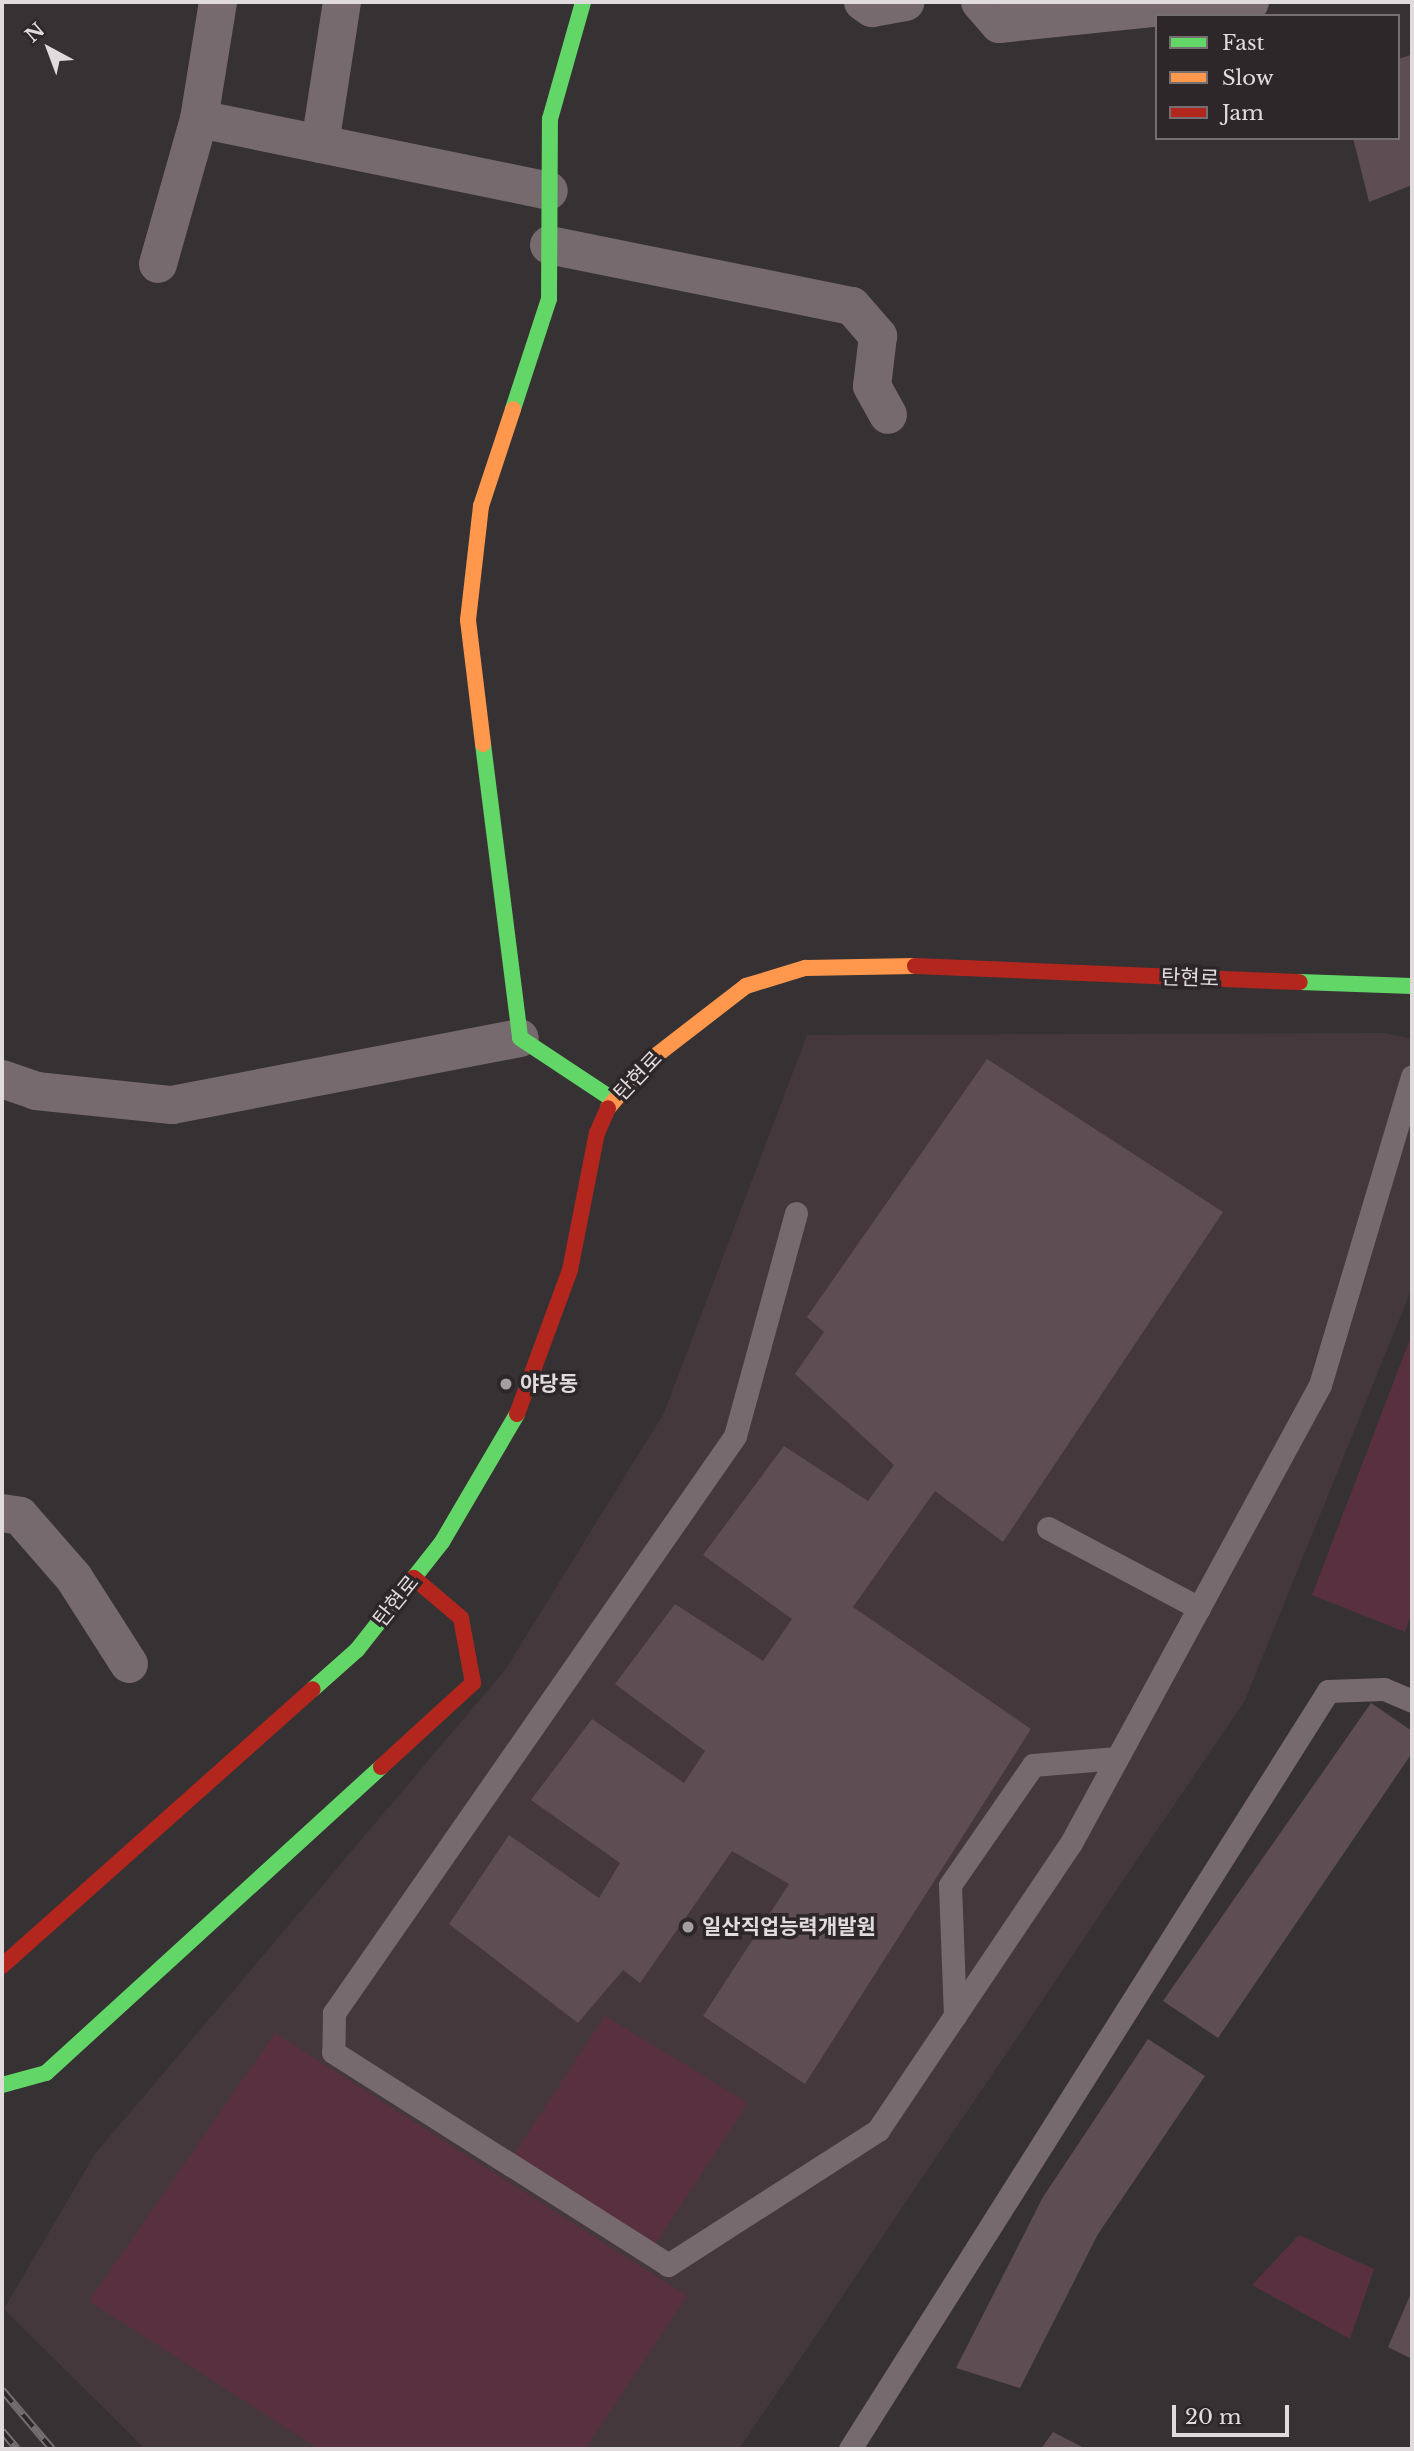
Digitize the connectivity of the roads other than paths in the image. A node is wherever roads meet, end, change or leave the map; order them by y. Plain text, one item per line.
1 (218, 2) edge
2 (342, 2) edge
3 (583, 2) edge
4 (863, 2) edge
5 (905, 2) edge
6 (980, 2) edge
7 (1250, 2) edge
8 (1192, 3) edge
9 (200, 118) junction
10 (320, 144) junction
11 (549, 191) junction
12 (549, 245) junction
13 (158, 264) dead end
14 (888, 415) dead end
15 (1412, 986) edge
16 (520, 1038) junction
17 (1412, 1076) edge
18 (2, 1079) edge
19 (612, 1100) junction
20 (796, 1213) dead end
21 (2, 1513) edge
22 (1048, 1528) dead end
23 (414, 1578) junction
24 (1199, 1608) junction
25 (129, 1664) dead end
26 (1412, 1701) edge
27 (1117, 1758) junction
28 (2, 1966) edge
29 (955, 2016) junction
30 (2, 2085) edge
31 (850, 2449) edge

1 - 9 street
2 - 10 street
3 - 11 main road
4 - 5 street
6 - 8 street
7 - 8 street
9 - 10 street
9 - 13 street
10 - 11 street
11 - 12 main road
12 - 14 street
12 - 16 main road
15 - 19 main road, 탄현로
16 - 18 street
16 - 19 main road
17 - 24 lane
19 - 23 main road, 탄현로
20 - 29 lane
21 - 25 street
22 - 24 lane
23 - 28 main road, 탄현로
23 - 30 main road
24 - 27 lane
26 - 31 lane
27 - 29 lane
27 - 29 lane

